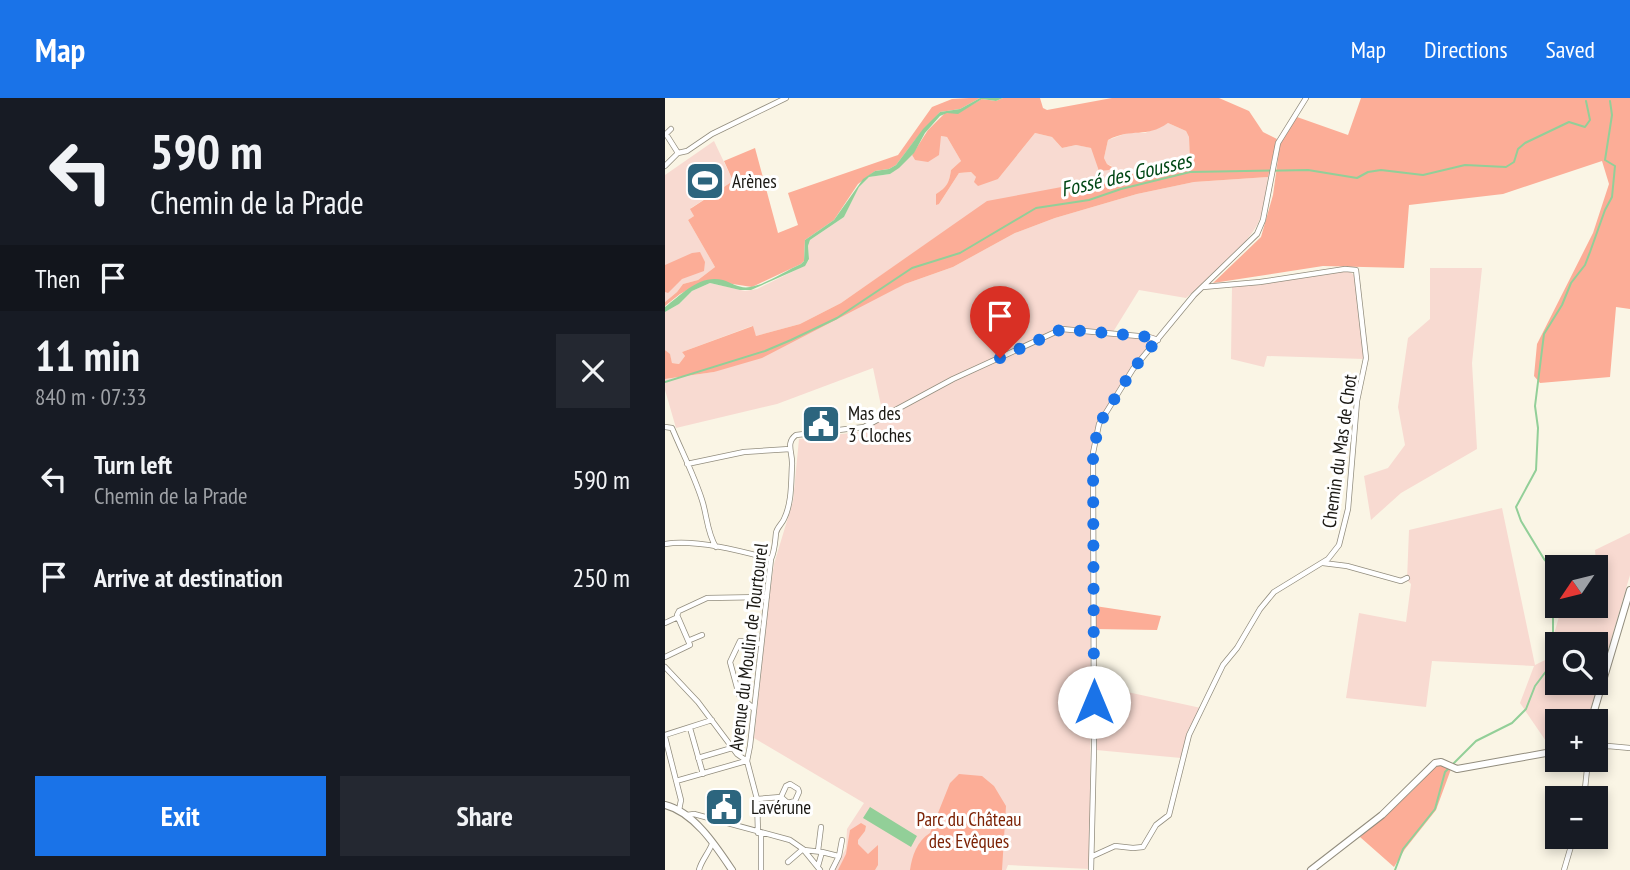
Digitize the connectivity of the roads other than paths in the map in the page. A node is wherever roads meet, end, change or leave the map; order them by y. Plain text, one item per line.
1 (786, 98) edge
2 (1306, 98) edge
3 (671, 129) dead end
4 (678, 153) junction
5 (665, 166) edge
6 (1203, 287) junction
7 (1157, 340) junction
8 (665, 427) edge
9 (790, 449) junction
10 (687, 464) junction
11 (711, 536) junction
12 (665, 544) edge
13 (705, 545) junction
14 (716, 547) junction
15 (771, 559) junction
16 (1323, 563) junction
17 (1407, 578) dead end
18 (1630, 590) edge
19 (767, 597) junction
20 (678, 617) junction
21 (666, 623) edge
22 (702, 635) dead end
23 (690, 640) junction
24 (761, 644) junction
25 (665, 657) edge
26 (665, 667) edge
27 (754, 709) junction
28 (1595, 709) edge
29 (712, 720) junction
30 (690, 728) junction
31 (665, 737) edge
32 (1608, 746) edge
33 (732, 748) junction
34 (1630, 748) edge
35 (1545, 753) edge
36 (698, 758) junction
37 (747, 761) junction
38 (702, 774) junction
39 (676, 781) junction
40 (781, 797) junction
41 (757, 799) junction
42 (670, 808) edge
43 (687, 815) junction
44 (821, 827) dead end
45 (760, 833) junction
46 (842, 840) dead end
47 (712, 844) junction
48 (804, 849) junction
49 (1570, 849) edge
50 (820, 851) junction
51 (839, 856) junction
52 (1093, 856) junction
53 (788, 862) dead end
54 (819, 868) edge
55 (699, 870) edge
56 (732, 870) edge
57 (761, 870) edge
58 (832, 870) edge
59 (1091, 870) edge
60 (1311, 870) edge
61 (1564, 870) edge

1 - 4 street
2 - 6 street
3 - 4 street
4 - 5 street
6 - 7 street
6 - 16 street, Chemin du Mas de Chot
7 - 9 street
7 - 52 street
8 - 10 street
9 - 10 street
9 - 15 street, Avenue du Moulin de Tourtourel
10 - 11 street
11 - 13 street
11 - 14 street
12 - 13 street
13 - 14 street
14 - 15 street
15 - 19 street, Avenue du Moulin de Tourtourel
16 - 17 street
16 - 52 street, Chemin du Mas de Chot
18 - 28 street
19 - 20 street
19 - 24 street, Avenue du Moulin de Tourtourel
20 - 21 street
20 - 23 street
22 - 23 street
23 - 25 street
24 - 27 street, Avenue du Moulin de Tourtourel
24 - 27 street
26 - 29 street
27 - 37 street, Avenue du Moulin de Tourtourel
29 - 30 street
29 - 33 street
30 - 31 street
30 - 36 street
31 - 39 street
32 - 34 street
33 - 36 street
33 - 37 street
35 - 60 street
36 - 38 street
37 - 38 street
37 - 41 street, Avenue du Moulin de Tourtourel
38 - 39 street
39 - 42 street
40 - 40 street
40 - 41 street
41 - 45 street, Avenue du Moulin de Tourtourel
42 - 43 street
43 - 45 street
43 - 47 street
44 - 50 street
45 - 48 street
45 - 57 street, Avenue du Moulin de Tourtourel
46 - 51 street
47 - 55 street
47 - 56 street
48 - 50 street
48 - 53 street
48 - 54 street
49 - 61 street
50 - 51 street
50 - 54 street
51 - 58 street
52 - 59 street

